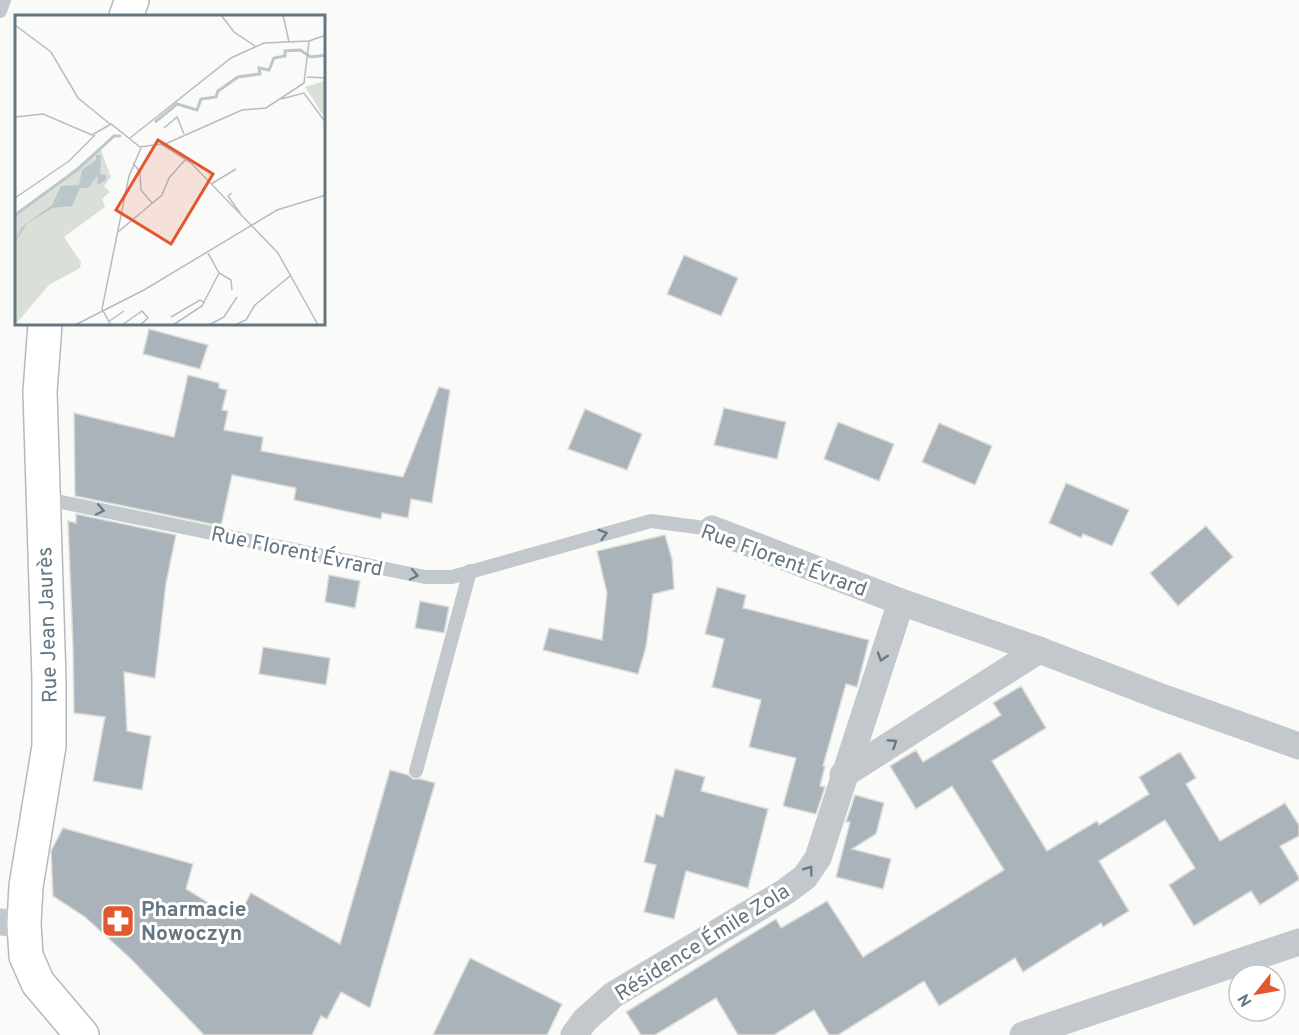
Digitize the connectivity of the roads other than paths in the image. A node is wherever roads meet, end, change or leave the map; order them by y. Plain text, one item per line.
1 (4, 0) edge
2 (132, 0) edge
3 (0, 11) edge
4 (126, 15) edge
5 (45, 326) edge
6 (42, 498) junction
7 (712, 529) joint
8 (470, 571) junction
9 (901, 602) junction
10 (1038, 650) junction
11 (1299, 746) edge
12 (416, 771) dead end
13 (843, 775) junction
14 (12, 923) edge
15 (1299, 942) edge
16 (1029, 1034) edge
17 (82, 1035) edge
18 (574, 1035) edge

1 - 3 lane
2 - 4 main road
5 - 6 main road, Rue Jean Jaurès
6 -> 8 lane, Rue Florent Évrard
6 - 14 main road, Rue Jean Jaurès
8 -> 7 lane, Rue Florent Évrard
7 - 9 street, Rue Florent Évrard
8 - 12 lane
9 - 10 street, Rue Florent Évrard
9 -> 13 street, Résidence Émile Zola
10 - 11 street, Rue Florent Évrard
13 -> 10 street
18 -> 13 street, Résidence Émile Zola
14 - 17 main road, Rue Jean Jaurès
15 - 16 street

